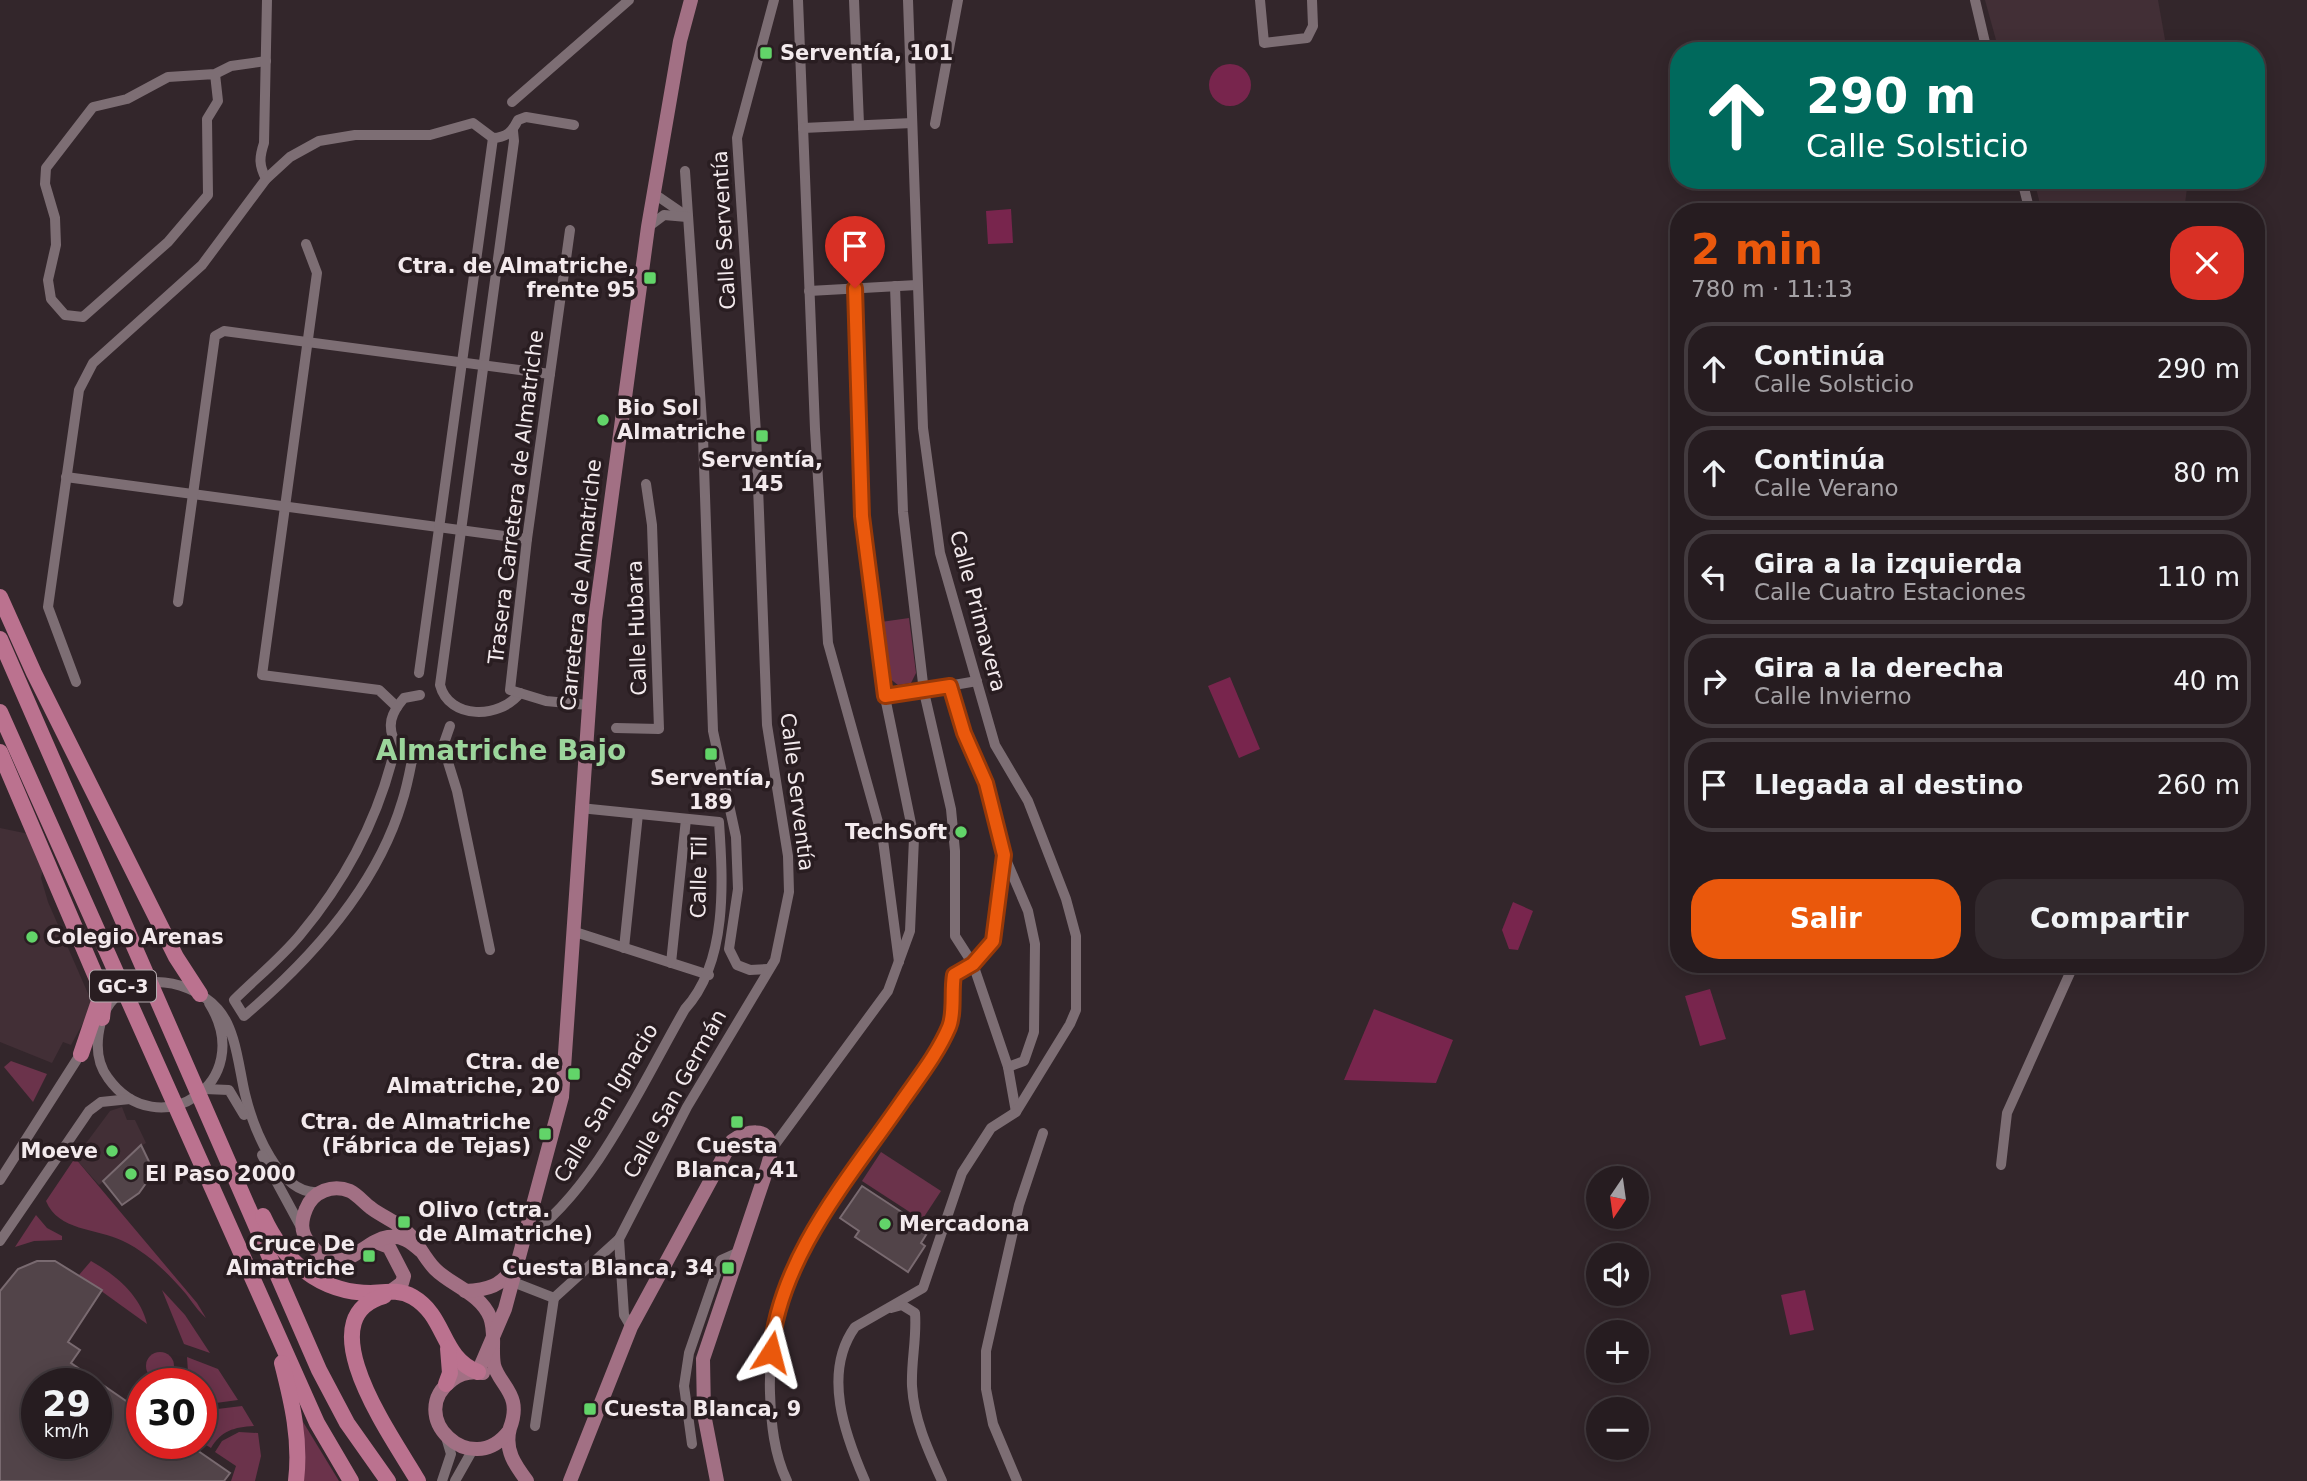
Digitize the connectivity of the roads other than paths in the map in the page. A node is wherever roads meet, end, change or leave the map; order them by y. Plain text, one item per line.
1 (267, 0) edge
2 (629, 0) edge
3 (691, 0) edge
4 (774, 0) edge
5 (798, 0) edge
6 (854, 0) edge
7 (908, 0) edge
8 (958, 0) edge
9 (1260, 0) edge
10 (1312, 0) edge
11 (1975, 0) edge
12 (1985, 42) edge
13 (266, 61) junction
14 (215, 74) junction
15 (512, 102) dead end
16 (912, 123) junction
17 (859, 124) junction
18 (935, 124) dead end
19 (574, 125) dead end
20 (803, 128) junction
21 (513, 131) junction
22 (493, 138) junction
23 (685, 171) dead end
24 (266, 179) junction
25 (653, 193) junction
26 (687, 217) junction
27 (648, 227) junction
28 (570, 230) dead end
29 (306, 244) dead end
30 (918, 285) junction
31 (895, 286) junction
32 (855, 288) junction
33 (809, 291) junction
34 (307, 342) junction
35 (462, 361) junction
36 (484, 365) junction
37 (550, 374) junction
38 (66, 477) junction
39 (646, 484) dead end
40 (192, 494) junction
41 (285, 507) junction
42 (440, 527) junction
43 (462, 530) junction
44 (527, 539) junction
45 (0, 597) edge
46 (178, 602) dead end
47 (0, 639) edge
48 (419, 673) dead end
49 (76, 681) dead end
50 (977, 681) junction
51 (950, 686) junction
52 (924, 692) junction
53 (520, 693) junction
54 (420, 695) dead end
55 (885, 696) junction
56 (0, 704) edge
57 (589, 705) junction
58 (397, 707) junction
59 (0, 712) edge
60 (450, 726) dead end
61 (617, 728) dead end
62 (14, 742) junction
63 (396, 744) junction
64 (443, 746) junction
65 (0, 752) edge
66 (414, 755) junction
67 (580, 808) junction
68 (638, 814) junction
69 (686, 818) junction
70 (1004, 855) junction
71 (572, 931) junction
72 (624, 948) junction
73 (490, 950) dead end
74 (899, 962) junction
75 (671, 963) junction
76 (973, 964) junction
77 (768, 969) junction
78 (2070, 973) edge
79 (709, 975) junction
80 (99, 984) junction
81 (204, 998) junction
82 (103, 1018) junction
83 (80, 1054) junction
84 (1008, 1067) junction
85 (188, 1072) junction
86 (210, 1088) junction
87 (130, 1099) junction
88 (1016, 1112) junction
89 (1043, 1133) dead end
90 (771, 1150) junction
91 (2001, 1165) dead end
92 (0, 1180) edge
93 (319, 1192) junction
94 (301, 1227) junction
95 (231, 1230) junction
96 (619, 1238) junction
97 (0, 1241) edge
98 (376, 1242) junction
99 (522, 1246) junction
100 (421, 1251) junction
101 (739, 1252) junction
102 (513, 1282) junction
103 (391, 1291) junction
104 (465, 1291) junction
105 (554, 1298) junction
106 (425, 1306) junction
107 (888, 1308) junction
108 (631, 1326) junction
109 (494, 1339) junction
110 (448, 1345) junction
111 (478, 1372) junction
112 (446, 1384) junction
113 (505, 1386) junction
114 (535, 1426) dead end
115 (509, 1431) junction
116 (446, 1437) junction
117 (691, 1444) dead end
118 (475, 1450) junction
119 (511, 1459) junction
120 (454, 1472) edge
121 (296, 1481) edge
122 (351, 1481) edge
123 (388, 1481) edge
124 (418, 1481) edge
125 (442, 1481) edge
126 (527, 1481) edge
127 (570, 1481) edge
128 (717, 1481) edge
129 (787, 1481) edge
130 (865, 1481) edge
131 (942, 1481) edge
132 (1017, 1481) edge

1 - 13 street
2 - 15 street
3 - 25 main road, Carretera de Almatriche
4 - 77 street, Calle Serventía
5 - 20 street
6 - 17 street
7 - 16 street, Calle Primavera
8 - 18 street
9 - 10 street
11 - 12 street
13 - 14 street
13 - 24 street
14 - 14 street
16 - 17 street
16 - 30 street, Calle Primavera
17 - 20 street
19 - 21 street
20 - 33 street
21 - 22 street
21 - 36 street
22 - 24 street
22 - 35 street
23 - 26 street, Calle Serventía
24 - 38 street
25 - 26 street
25 - 27 main road, Carretera de Almatriche
26 - 27 street
26 - 77 street, Calle Serventía
27 - 57 main road, Carretera de Almatriche
28 - 37 street, Trasera Carretera de Almatriche
29 - 34 street
30 - 31 street
30 - 50 street, Calle Primavera
31 - 32 street
31 - 52 street
32 - 33 street
32 - 55 street
33 - 74 street
34 - 35 street
34 - 40 street
34 - 41 street
35 - 36 street
35 - 42 street
36 - 37 street
36 - 43 street
37 - 44 street, Trasera Carretera de Almatriche
38 - 40 street
38 - 49 street
39 - 61 street, Calle Hubara
40 - 41 street
40 - 46 street
41 - 42 street
41 - 58 street
42 - 43 street
42 - 48 street
43 - 44 street
43 - 53 street
44 - 53 street, Trasera Carretera de Almatriche
45 - 81 highway
47 - 85 highway, GC-3
50 - 51 street
50 - 88 street, Calle Primavera
51 - 52 street
51 - 70 street
52 - 55 street
52 - 76 street
53 - 57 street, Trasera Carretera de Almatriche
54 - 58 street
55 - 74 street
56 - 62 highway, GC-3
57 - 67 main road, Carretera de Almatriche
58 - 63 street
59 - 62 highway
60 - 64 street
62 - 95 highway, GC-3
63 - 66 street
63 - 66 street
64 - 66 street
64 - 73 street
65 - 80 highway
67 - 68 street
67 - 71 main road, Carretera de Almatriche
68 - 69 street
68 - 72 street
69 - 75 street
69 - 79 street, Calle Til
70 - 76 street
70 - 84 street
71 - 72 street
71 - 99 main road, Carretera de Almatriche
72 - 75 street
74 - 90 street
75 - 79 street
76 - 84 street
76 - 129 street
77 - 96 street, Calle San Germán
78 - 91 street
79 - 99 street, Calle San Ignacio
80 - 82 highway
80 - 83 highway
81 - 82 street
81 - 86 street
81 - 93 street
82 - 83 street
82 - 87 street
83 - 92 street
84 - 88 street
85 - 103 highway, GC-3
85 - 123 highway, GC-3
86 - 87 street
86 - 94 street
87 - 97 street
88 - 107 street
89 - 132 street
90 - 101 main road
90 - 108 main road
93 - 94 main road
93 - 100 main road
94 - 98 main road
95 - 121 highway
95 - 122 highway, GC-3
96 - 105 street, Calle San Germán
96 - 108 street
98 - 100 main road
98 - 103 main road
99 - 102 main road, Carretera de Almatriche
99 - 104 main road
100 - 104 main road
101 - 117 street
101 - 128 main road
102 - 105 street
102 - 109 main road, Carretera de Almatriche
103 - 106 highway, GC-3
104 - 109 main road
105 - 114 street
106 - 110 highway
106 - 124 highway
107 - 130 street
107 - 131 street
108 - 127 main road
109 - 111 main road, Carretera de Almatriche
109 - 113 main road
110 - 111 highway
110 - 112 highway
111 - 112 main road
111 - 113 main road
112 - 116 main road
113 - 115 main road
115 - 118 main road
115 - 119 main road
116 - 118 main road
116 - 120 street
118 - 119 main road
118 - 120 street
119 - 126 main road
120 - 125 street

